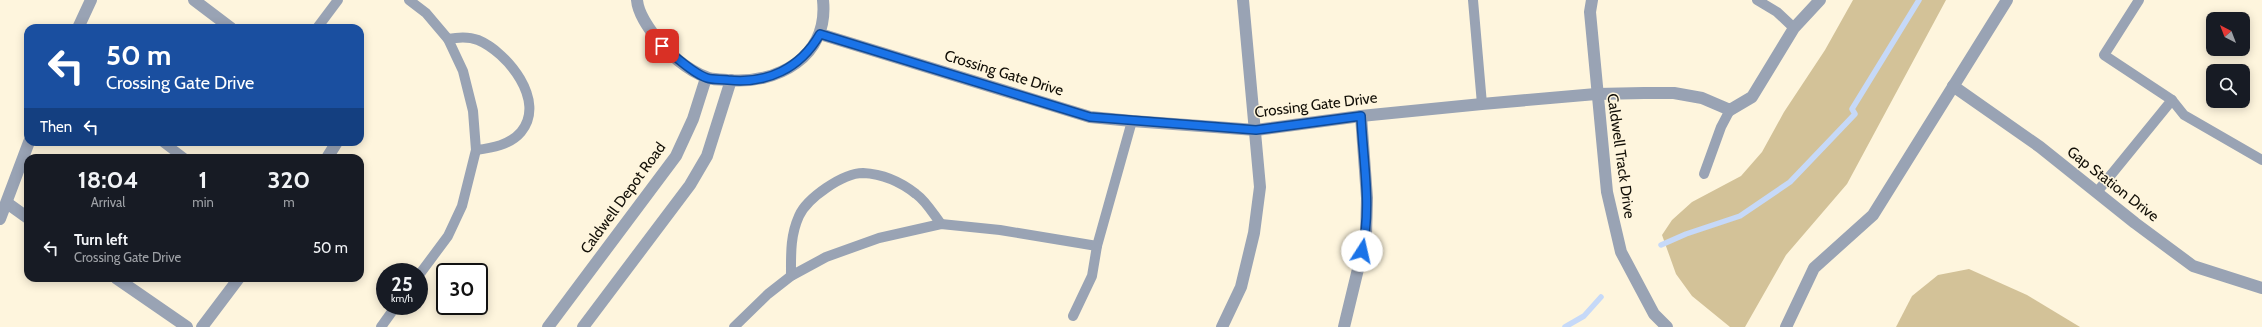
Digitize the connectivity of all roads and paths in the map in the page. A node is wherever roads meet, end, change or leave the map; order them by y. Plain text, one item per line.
1 (91, 0) edge
2 (194, 0) edge
3 (338, 0) edge
4 (409, 0) edge
5 (637, 0) edge
6 (822, 0) edge
7 (1243, 0) edge
8 (1473, 0) edge
9 (1592, 0) edge
10 (1757, 0) edge
11 (1820, 0) edge
12 (2007, 0) edge
13 (2139, 0) edge
14 (80, 24) edge
15 (226, 24) edge
16 (320, 24) edge
17 (1794, 28) junction
18 (820, 34) junction
19 (448, 39) junction
20 (706, 78) junction
21 (731, 80) junction
22 (1953, 86) junction
23 (1596, 94) junction
24 (2172, 100) junction
25 (1482, 104) junction
26 (1730, 110) junction
27 (1361, 116) junction
28 (1132, 121) junction
29 (1256, 130) junction
30 (168, 146) edge
31 (476, 150) junction
32 (179, 154) edge
33 (24, 155) edge
34 (2262, 160) edge
35 (1704, 174) dead end
36 (2097, 192) junction
37 (6, 203) junction
38 (24, 215) edge
39 (0, 219) edge
40 (941, 224) junction
41 (1097, 246) junction
42 (428, 263) edge
43 (791, 276) junction
44 (122, 282) edge
45 (236, 282) edge
46 (2262, 288) edge
47 (390, 315) edge
48 (1073, 316) dead end
49 (187, 327) edge
50 (202, 327) edge
51 (381, 327) edge
52 (548, 327) edge
53 (583, 327) edge
54 (734, 327) edge
55 (1222, 327) edge
56 (1344, 327) edge
57 (1667, 327) edge
58 (1786, 327) edge

1 - 14 street
2 - 15 street
3 - 16 lane
4 - 19 lane
5 - 20 street
6 - 18 street
7 - 29 street
8 - 25 lane
9 - 23 street, Caldwell Track Drive
10 - 17 lane
11 - 17 street
12 - 22 street
13 - 24 lane
17 - 26 street
18 - 21 street
18 - 28 street, Crossing Gate Drive
19 - 31 lane
19 - 31 lane
20 - 21 street
20 - 52 street, Caldwell Depot Road
21 - 53 street
22 - 36 street, Gap Station Drive
22 - 58 street
23 - 25 street, Crossing Gate Drive
23 - 26 street, Crossing Gate Drive
23 - 57 street, Caldwell Track Drive
24 - 34 lane
24 - 36 lane
25 - 27 street, Crossing Gate Drive
26 - 35 lane
27 - 29 street, Crossing Gate Drive
27 - 56 street
28 - 29 street, Crossing Gate Drive
28 - 41 lane
29 - 55 street
30 - 32 lane
31 - 42 lane
33 - 37 street
36 - 46 street, Gap Station Drive
37 - 38 street
37 - 39 street
40 - 41 lane
40 - 43 lane
40 - 43 lane
41 - 48 lane
43 - 54 lane
44 - 49 street
45 - 50 street
47 - 51 lane

